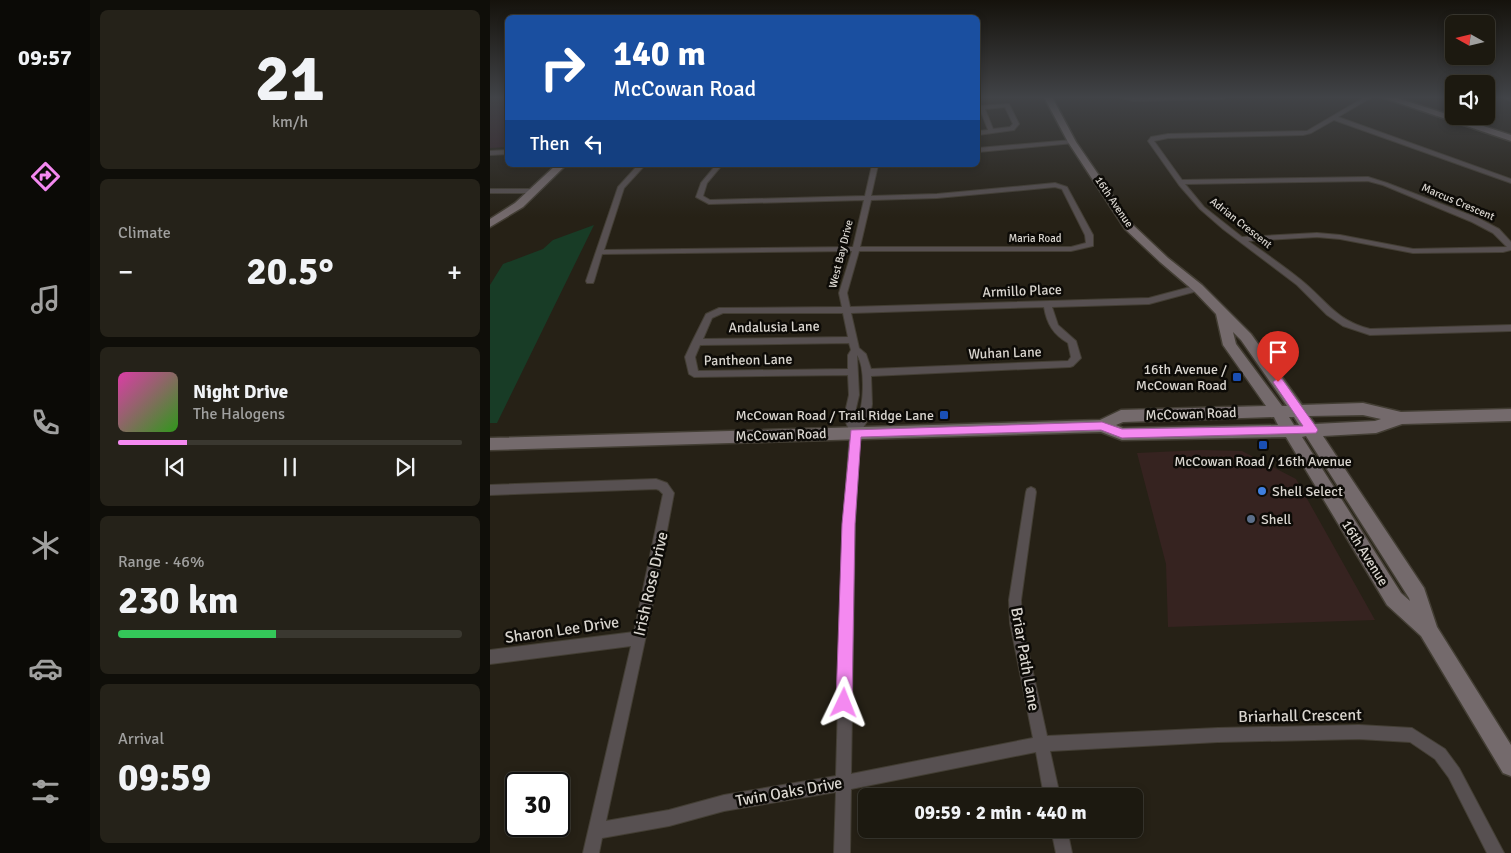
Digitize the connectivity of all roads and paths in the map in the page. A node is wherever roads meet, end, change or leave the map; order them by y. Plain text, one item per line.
1 (1069, 137) edge
2 (1198, 137) edge
3 (1387, 137) edge
4 (1072, 142) junction
5 (980, 150) edge
6 (505, 152) edge
7 (490, 153) edge
8 (559, 167) edge
9 (640, 167) edge
10 (717, 167) edge
11 (875, 167) edge
12 (1511, 181) edge
13 (1180, 182) junction
14 (534, 190) junction
15 (490, 191) edge
16 (867, 199) junction
17 (490, 224) edge
18 (1242, 239) junction
19 (856, 249) junction
20 (601, 252) junction
21 (590, 281) dead end
22 (1198, 288) junction
23 (1047, 304) junction
24 (846, 310) junction
25 (1221, 312) junction
26 (1511, 328) edge
27 (696, 342) junction
28 (854, 345) junction
29 (854, 372) junction
30 (866, 372) junction
31 (1277, 410) junction
32 (1298, 410) junction
33 (1511, 415) edge
34 (1401, 418) junction
35 (1102, 426) junction
36 (1290, 430) junction
37 (1312, 430) junction
38 (855, 433) junction
39 (490, 444) edge
40 (490, 490) edge
41 (1031, 492) dead end
42 (1429, 632) junction
43 (639, 638) junction
44 (490, 657) edge
45 (1041, 744) junction
46 (1511, 764) edge
47 (842, 783) junction
48 (1050, 788) edge
49 (596, 831) junction
50 (1061, 838) edge
51 (591, 853) edge
52 (842, 853) edge
53 (1064, 853) edge
54 (1496, 853) edge

1 - 4 main road, 16th Avenue
2 - 13 street, Adrian Crescent
3 - 12 street
4 - 5 street
4 - 22 main road, 16th Avenue
6 - 7 street
8 - 14 main road
9 - 20 street
10 - 16 street, Maria Road
11 - 16 street, West Bay Drive
13 - 18 street, Adrian Crescent
13 - 18 street, Marcus Crescent
14 - 15 street
14 - 17 main road
16 - 19 street, West Bay Drive
16 - 19 street, Maria Road
18 - 26 street, Adrian Crescent
19 - 20 street, Maria Road
19 - 24 street, West Bay Drive
20 - 21 street
22 - 23 street, Armillo Place
22 - 25 main road, 16th Avenue
23 - 24 street, Armillo Place
23 - 30 street, Wuhan Lane
24 - 27 street, Pantheon Lane
24 - 28 street, West Bay Drive
25 - 31 main road, 16th Avenue
25 - 32 main road, 16th Avenue
27 - 28 street, Andalusia Lane
27 - 29 street, Pantheon Lane
28 - 29 street, West Bay Drive
28 - 30 street, West Bay Drive
29 - 38 street, West Bay Drive
30 - 38 street, West Bay Drive
31 - 32 main road, McCowan Road
31 - 35 main road, McCowan Road
31 - 36 main road, 16th Avenue
32 - 34 main road, McCowan Road
32 - 37 main road, 16th Avenue
33 - 34 main road, McCowan Road
34 - 37 main road, McCowan Road
35 - 36 main road, McCowan Road
35 - 38 main road, McCowan Road
36 - 37 main road, McCowan Road
36 - 42 main road, 16th Avenue
37 - 42 main road, 16th Avenue
38 - 39 main road, McCowan Road
38 - 47 street
40 - 43 street, Irish Rose Drive
41 - 45 street, Briar Path Lane
42 - 46 main road, 16th Avenue
43 - 44 street, Sharon Lee Drive
43 - 49 street, Irish Rose Drive
45 - 47 street, Twin Oaks Drive
45 - 48 street, Briar Path Lane
45 - 54 street, Briarhall Crescent
47 - 49 street, Twin Oaks Drive
47 - 52 street
49 - 51 street, Irish Rose Drive
50 - 53 street

